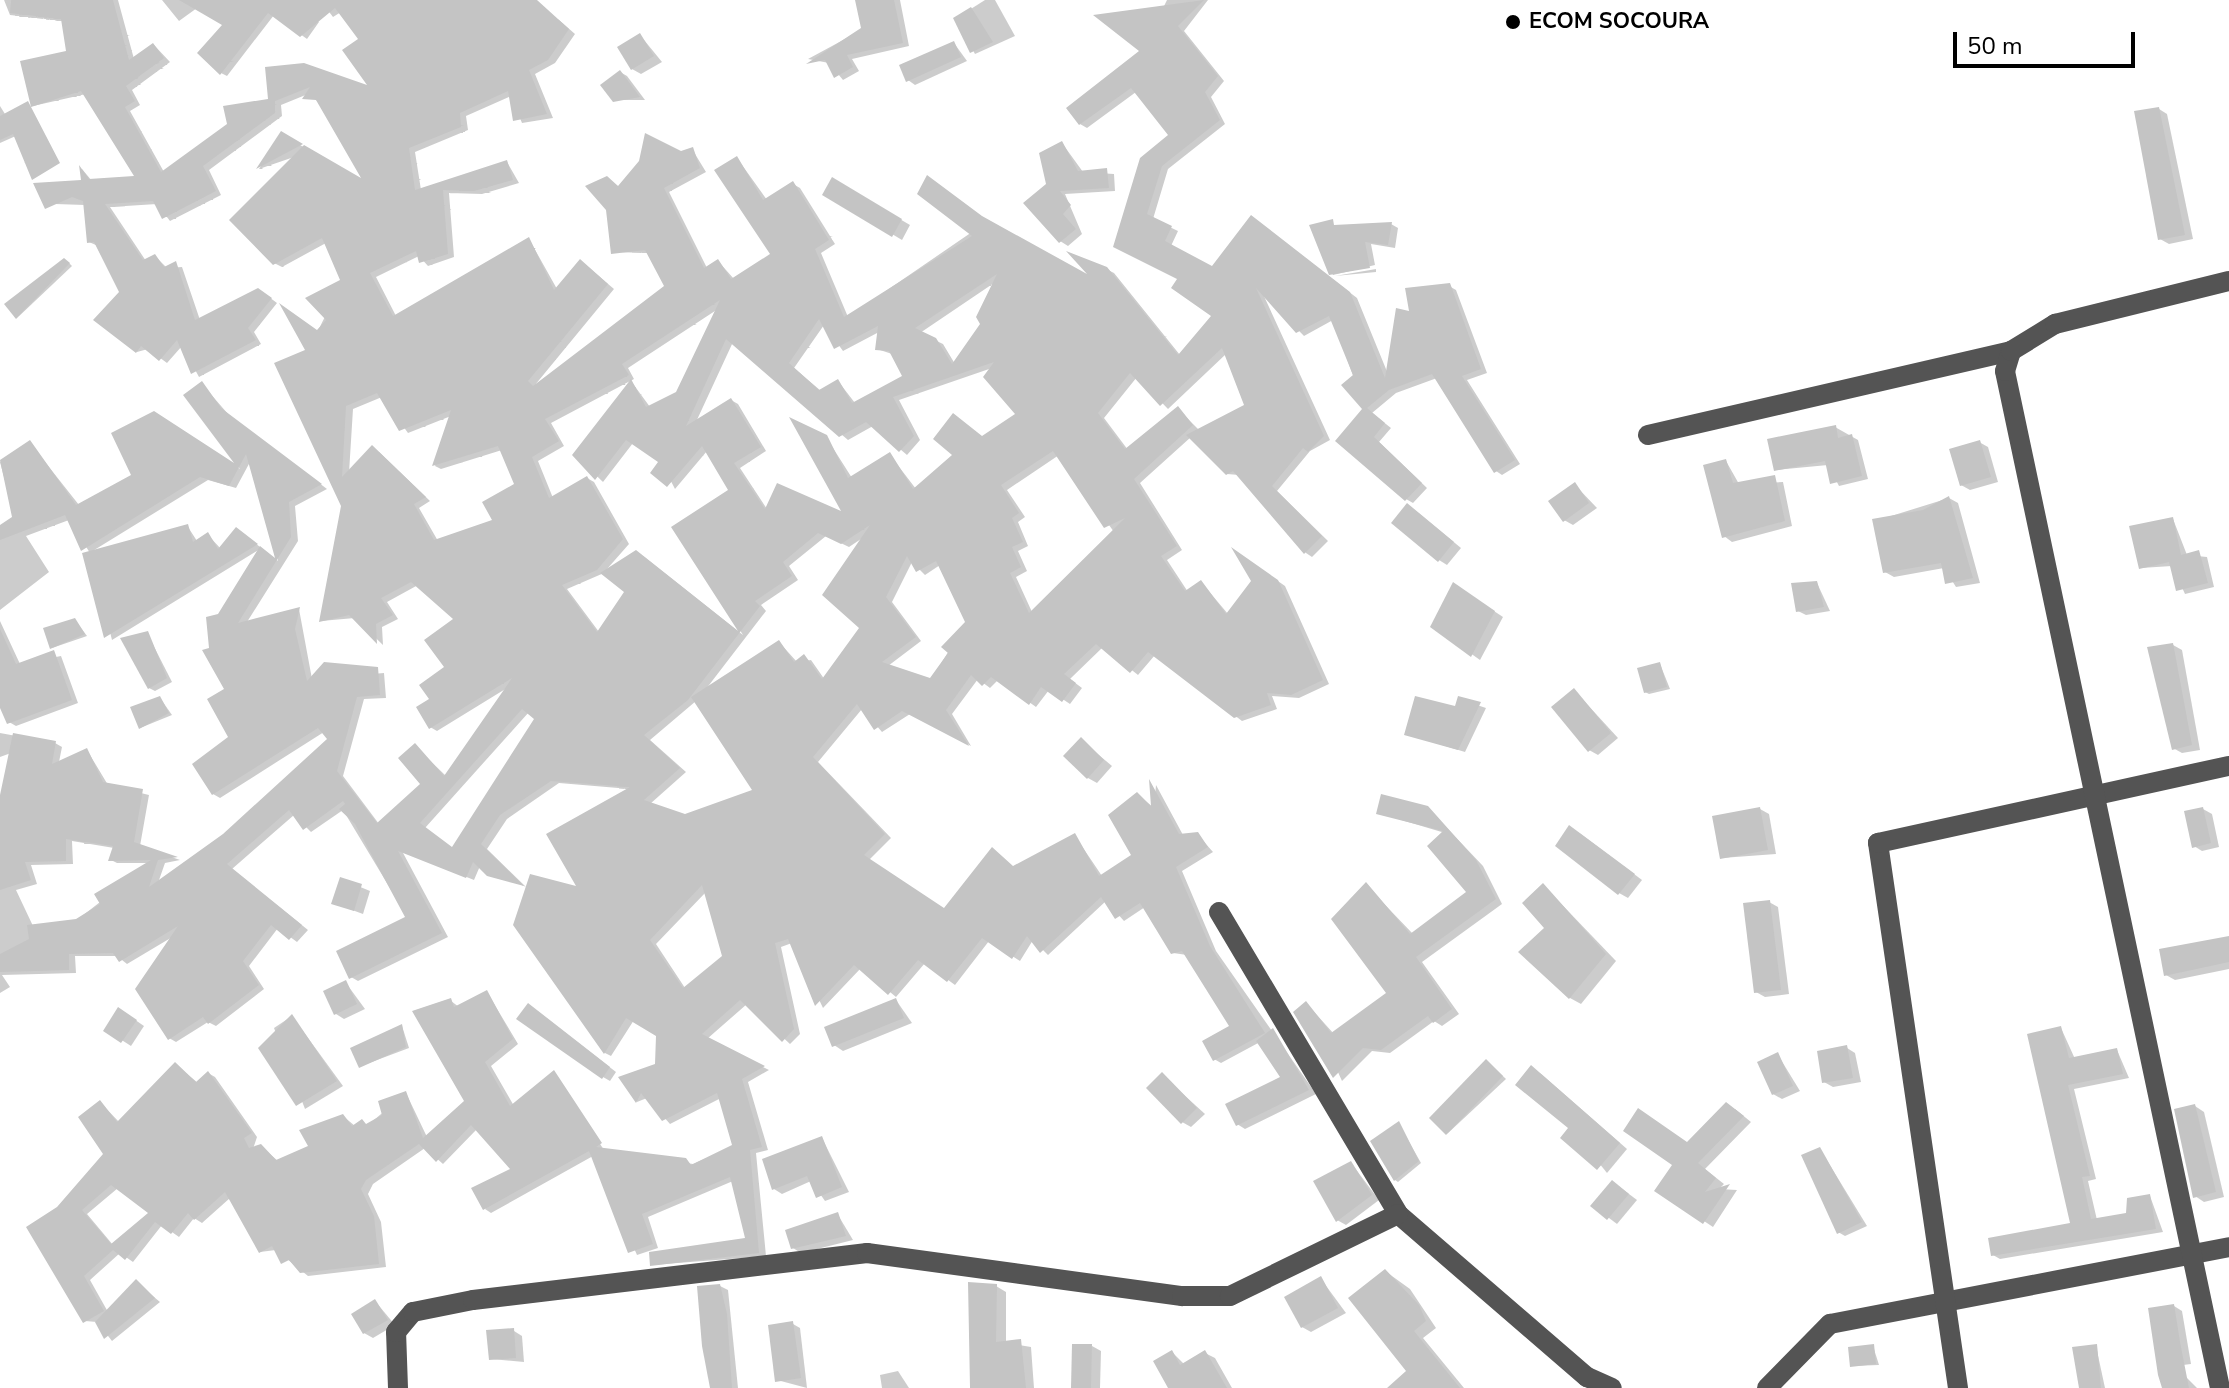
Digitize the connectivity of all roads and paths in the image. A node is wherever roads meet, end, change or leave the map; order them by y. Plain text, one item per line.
1 (2229, 281) edge
2 (2011, 351) junction
3 (1648, 435) dead end
4 (2229, 766) edge
5 (2099, 795) junction
6 (1219, 912) dead end
7 (1398, 1214) junction
8 (2229, 1247) edge
9 (2193, 1253) junction
10 (1947, 1301) junction
11 (398, 1388) edge
12 (1612, 1388) edge
13 (1767, 1388) edge
14 (1958, 1388) edge
15 (2220, 1388) edge

1 - 2 street
2 - 3 street
2 - 5 street
4 - 5 street
5 - 9 street
5 - 10 street
6 - 7 street
7 - 11 street
7 - 12 street
8 - 9 street
9 - 10 street
9 - 15 street
10 - 13 street
10 - 14 street

